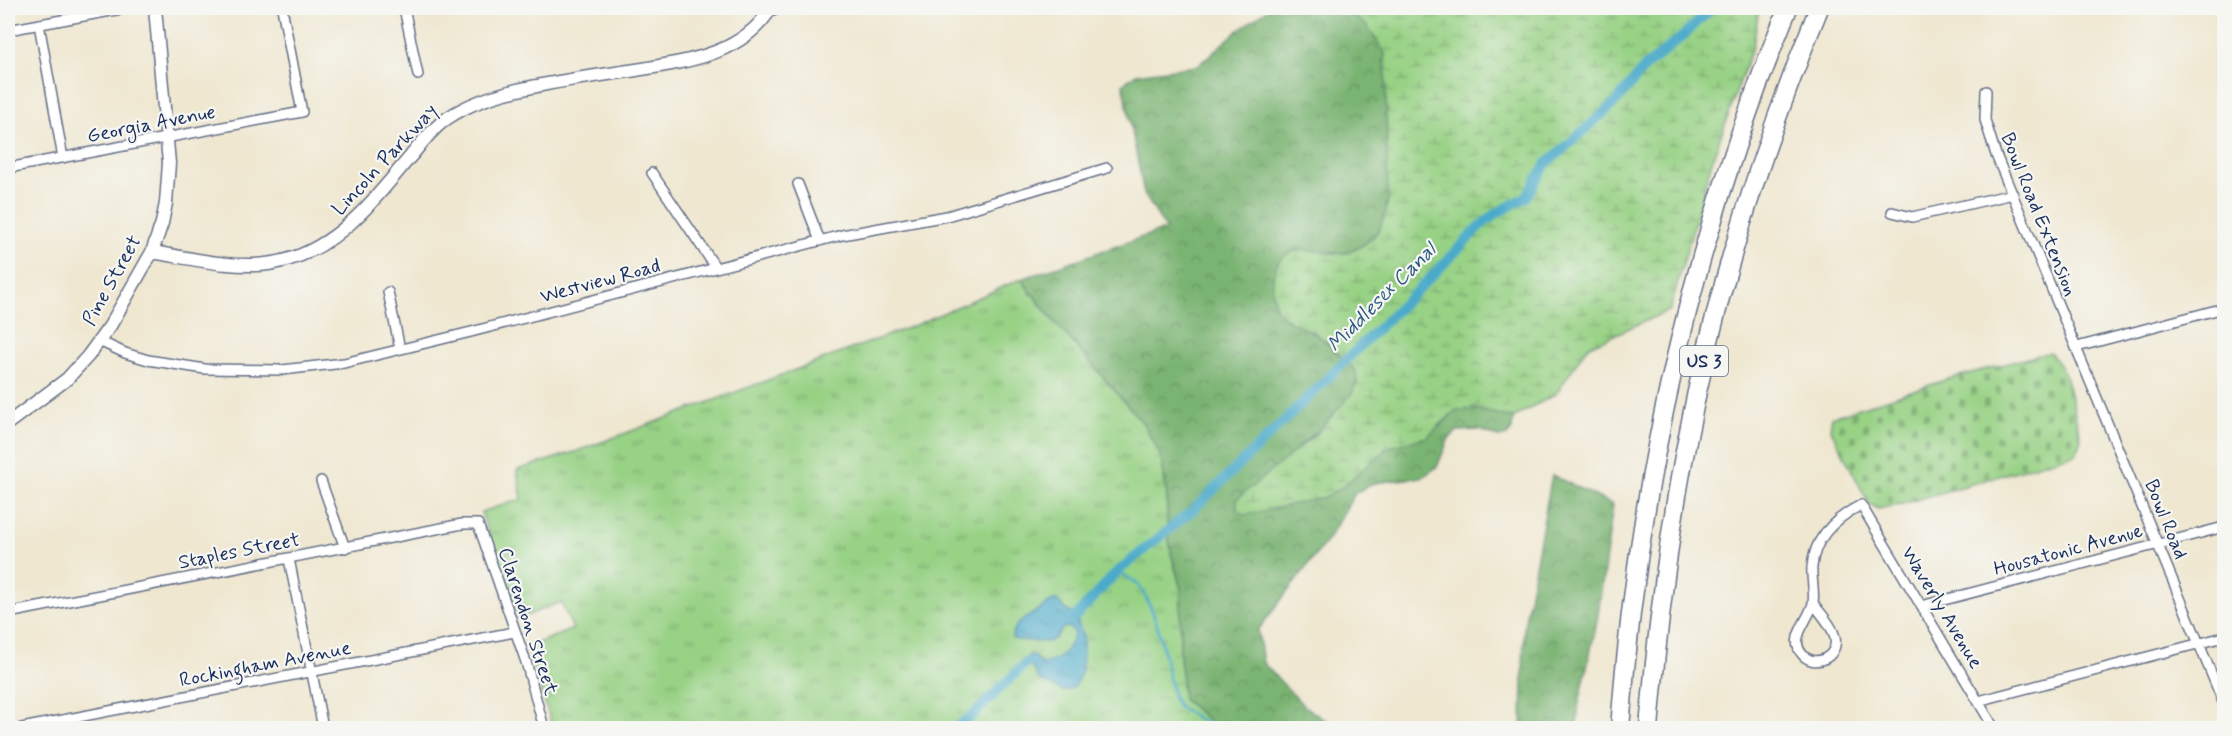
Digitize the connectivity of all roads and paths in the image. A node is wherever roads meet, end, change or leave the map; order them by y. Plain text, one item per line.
1 (127, 8) edge
2 (155, 8) edge
3 (282, 8) edge
4 (404, 8) edge
5 (786, 8) edge
6 (1788, 8) edge
7 (1819, 8) edge
8 (770, 9) edge
9 (39, 24) junction
10 (8, 30) edge
11 (418, 75) dead end
12 (1986, 91) dead end
13 (168, 138) junction
14 (63, 158) junction
15 (8, 168) edge
16 (1107, 168) dead end
17 (652, 173) dead end
18 (798, 184) dead end
19 (2013, 194) junction
20 (1892, 212) dead end
21 (820, 241) junction
22 (152, 252) junction
23 (716, 268) junction
24 (388, 292) dead end
25 (2224, 308) edge
26 (99, 341) junction
27 (2077, 347) junction
28 (400, 349) junction
29 (8, 423) edge
30 (321, 481) dead end
31 (478, 524) joint
32 (2224, 527) edge
33 (2158, 544) junction
34 (345, 548) junction
35 (289, 559) junction
36 (1813, 603) junction
37 (1921, 606) junction
38 (8, 613) edge
39 (514, 632) junction
40 (2224, 637) edge
41 (2199, 644) junction
42 (312, 672) junction
43 (1978, 701) junction
44 (2224, 704) edge
45 (22, 729) edge
46 (323, 729) edge
47 (544, 729) edge
48 (1620, 729) edge
49 (1649, 729) edge
50 (1994, 729) edge

1 - 9 street
2 - 13 street, Pine Street
3 - 13 street, Georgia Avenue
4 - 11 street
5 - 8 street
6 - 48 highway, US 3
7 - 49 highway, US 3
8 - 22 street, Lincoln Parkway
9 - 10 street
9 - 14 street
12 - 19 street, Bowl Road Extension
13 - 14 street, Georgia Avenue
13 - 22 street, Pine Street
14 - 15 street, Georgia Avenue
16 - 21 street, Westview Road
17 - 23 street
18 - 21 street
19 - 20 street
19 - 27 street, Bowl Road Extension
21 - 23 street, Westview Road
22 - 26 street, Pine Street
23 - 28 street, Westview Road
24 - 28 street
25 - 27 street
26 - 28 street, Westview Road
26 - 29 street, Pine Street
27 - 33 street, Bowl Road
30 - 34 street
31 - 34 street, Staples Street
31 - 39 street, Clarendon Street
32 - 33 street, Housatonic Avenue
33 - 37 street, Housatonic Avenue
33 - 41 street, Bowl Road
34 - 35 street, Staples Street
35 - 38 street, Staples Street
35 - 42 street
36 - 36 street
36 - 37 street, Waverly Avenue
37 - 43 street, Waverly Avenue
39 - 42 street, Rockingham Avenue
39 - 47 street, Clarendon Street
40 - 41 street
41 - 43 street
41 - 44 street, Bowl Road
42 - 45 street, Rockingham Avenue
42 - 46 street
43 - 50 street, Waverly Avenue

